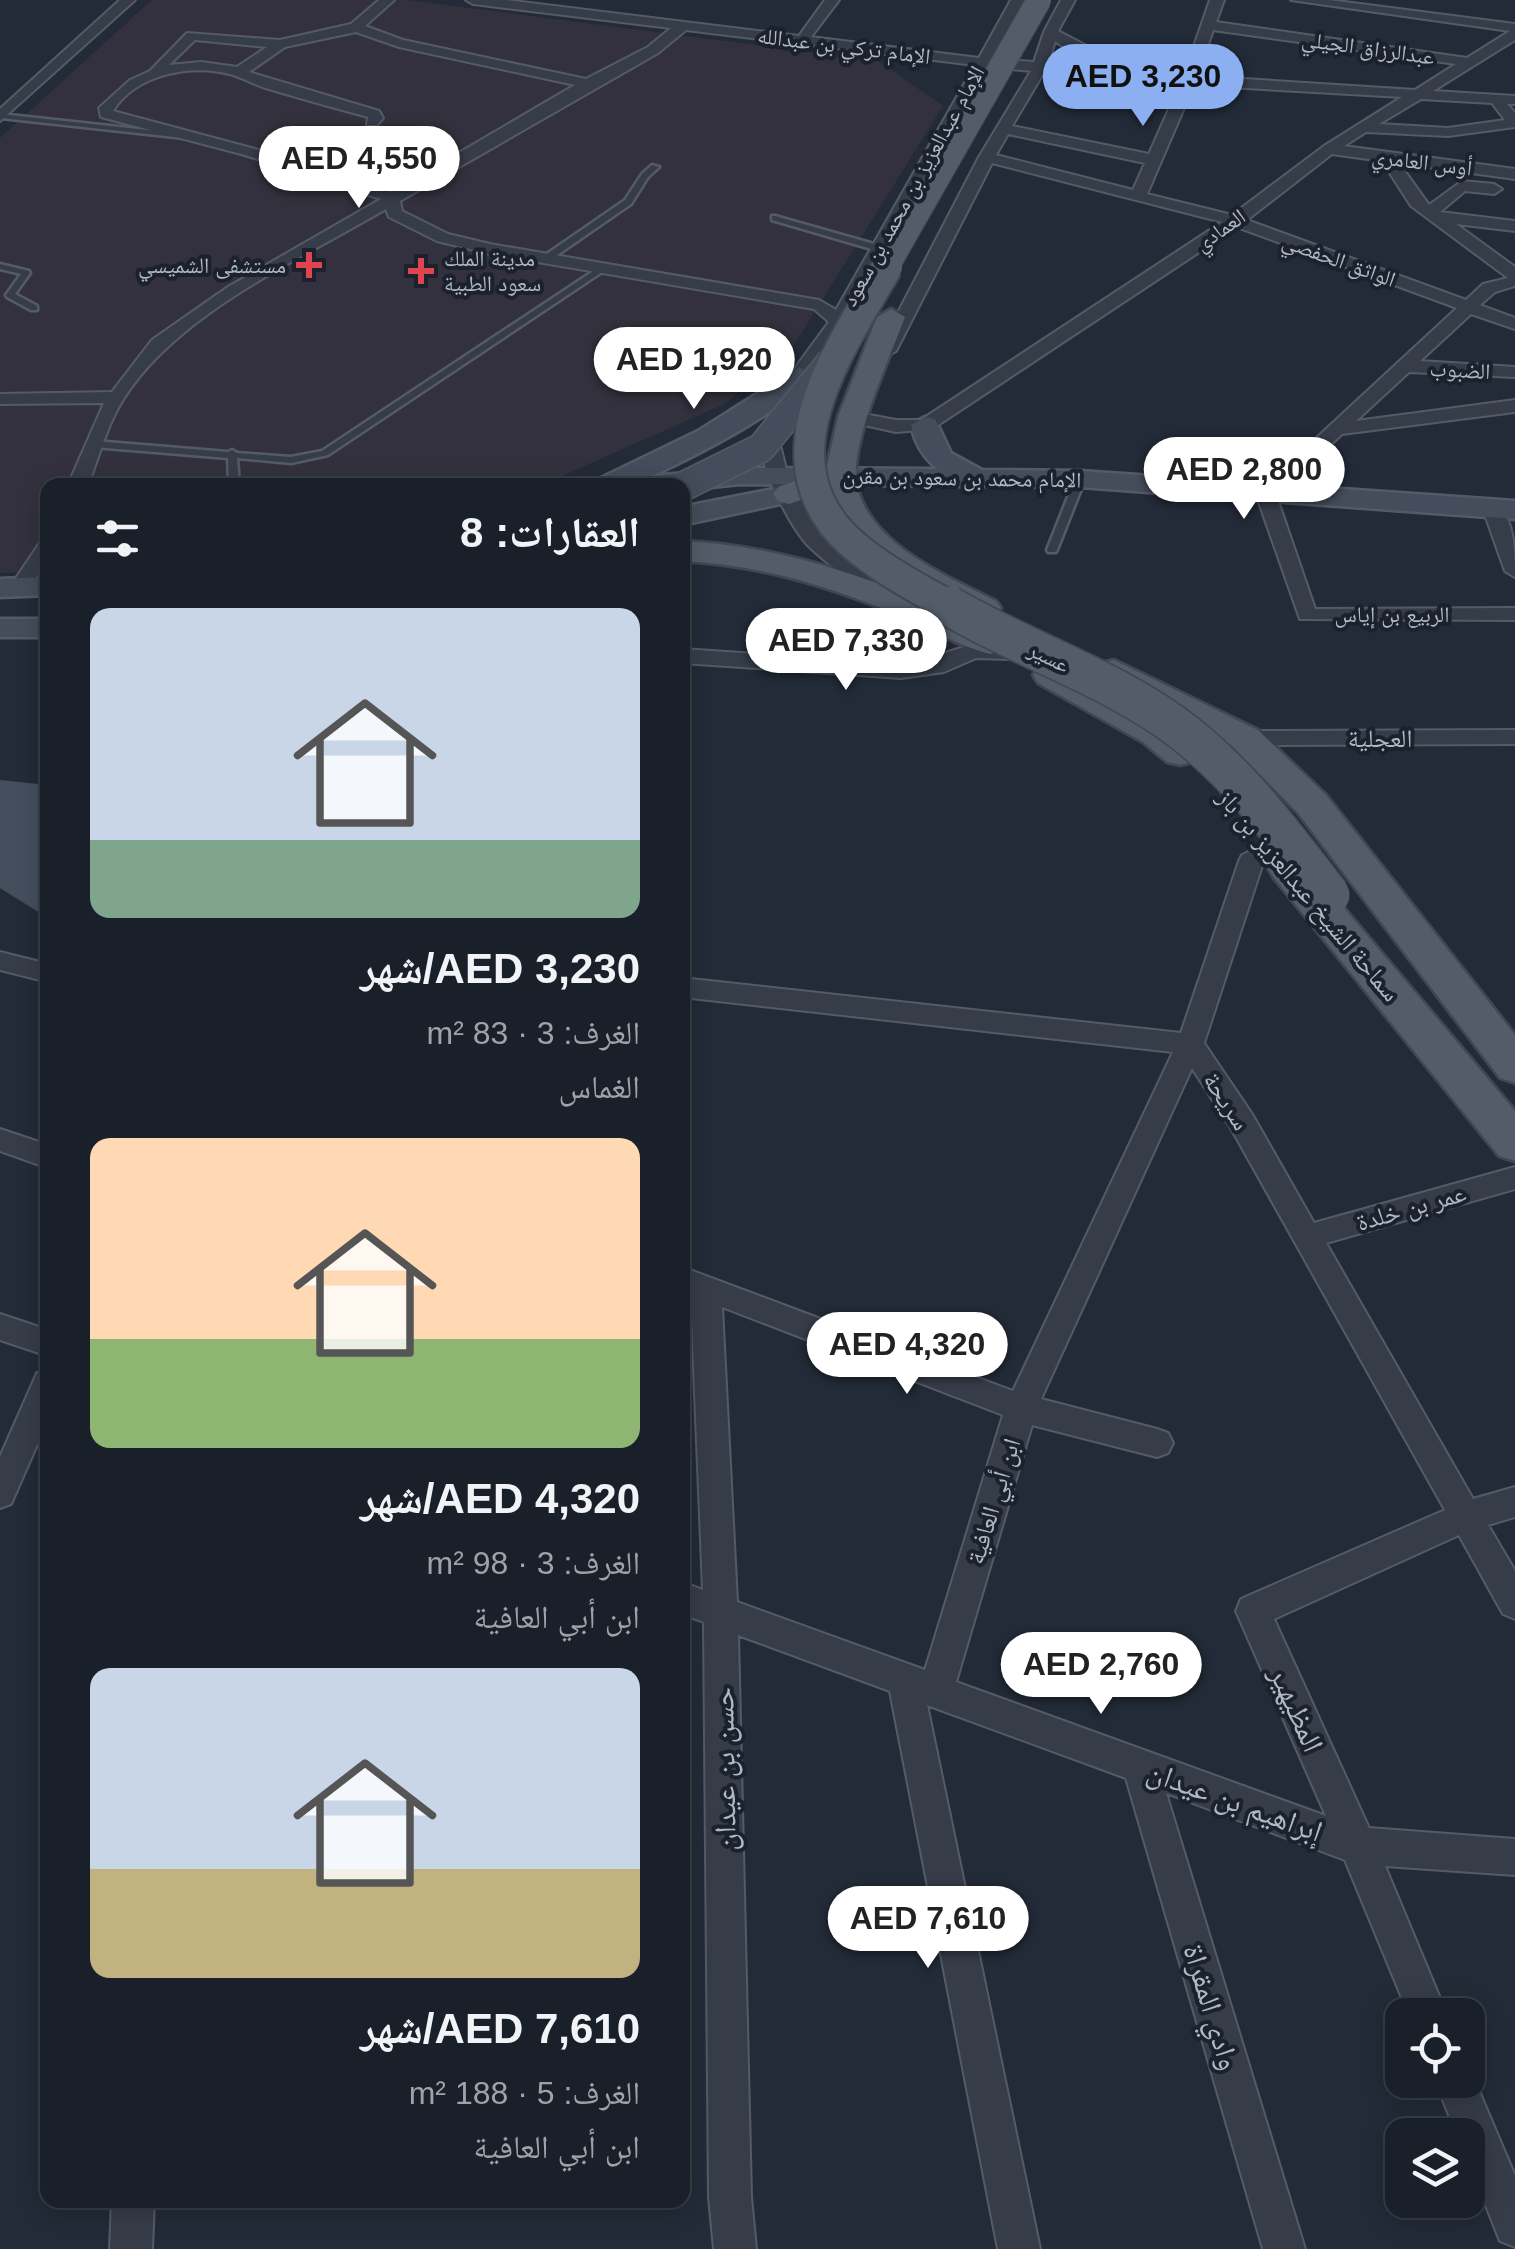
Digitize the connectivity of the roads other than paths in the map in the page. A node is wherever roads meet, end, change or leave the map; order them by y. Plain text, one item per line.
1 (128, 0) edge
2 (387, 0) edge
3 (473, 0) edge
4 (609, 0) edge
5 (832, 0) edge
6 (1018, 0) edge
7 (1039, 0) edge
8 (1056, 0) edge
9 (1068, 0) edge
10 (1217, 0) edge
11 (1298, 0) edge
12 (1316, 1) edge
13 (593, 16) junction
14 (1208, 25) junction
15 (356, 26) junction
16 (682, 27) junction
17 (1515, 31) edge
18 (1051, 32) junction
19 (228, 39) junction
20 (802, 42) junction
21 (282, 44) junction
22 (980, 62) junction
23 (1468, 62) junction
24 (1310, 63) junction
25 (204, 64) junction
26 (1040, 67) junction
27 (238, 72) junction
28 (153, 73) junction
29 (1154, 77) junction
30 (1189, 80) junction
31 (588, 84) junction
32 (1422, 94) junction
33 (1496, 98) junction
34 (1515, 100) edge
35 (0, 116) edge
36 (372, 122) dead end
37 (1515, 123) edge
38 (1006, 126) junction
39 (1366, 128) junction
40 (1448, 132) junction
41 (199, 138) junction
42 (1464, 143) dead end
43 (1329, 149) junction
44 (1481, 154) dead end
45 (987, 157) junction
46 (1390, 159) junction
47 (1154, 160) junction
48 (655, 167) dead end
49 (1491, 171) junction
50 (1515, 174) edge
51 (1515, 191) edge
52 (1138, 196) junction
53 (391, 197) junction
54 (1433, 215) junction
55 (775, 218) dead end
56 (1235, 221) junction
57 (1515, 228) edge
58 (1469, 241) junction
59 (878, 248) junction
60 (544, 260) junction
61 (0, 266) edge
62 (604, 268) junction
63 (1512, 272) edge
64 (34, 308) dead end
65 (1471, 309) junction
66 (838, 320) junction
67 (1515, 324) edge
68 (836, 356) junction
69 (1405, 366) junction
70 (1515, 372) edge
71 (799, 375) junction
72 (118, 397) junction
73 (0, 399) edge
74 (1515, 406) edge
75 (853, 417) junction
76 (925, 425) junction
77 (1335, 429) junction
78 (94, 444) junction
79 (232, 453) junction
80 (840, 475) junction
81 (975, 477) junction
82 (81, 478) edge
83 (234, 478) edge
84 (626, 478) edge
85 (1080, 480) junction
86 (690, 481) edge
87 (690, 483) edge
88 (783, 486) junction
89 (1266, 494) junction
90 (1504, 510) edge
91 (690, 514) edge
92 (1052, 550) dead end
93 (690, 552) edge
94 (40, 561) edge
95 (1515, 571) edge
96 (23, 592) edge
97 (916, 610) junction
98 (1515, 614) edge
99 (0, 628) edge
100 (40, 628) edge
101 (1010, 652) junction
102 (690, 657) edge
103 (1515, 737) edge
104 (1245, 738) junction
105 (1272, 848) junction
106 (0, 961) edge
107 (40, 972) edge
108 (690, 988) edge
109 (1406, 1010) junction
110 (1190, 1044) junction
111 (1515, 1066) edge
112 (0, 1140) edge
113 (1515, 1143) edge
114 (40, 1154) edge
115 (1515, 1178) edge
116 (1307, 1237) junction
117 (694, 1284) edge
118 (0, 1328) edge
119 (40, 1340) edge
120 (40, 1401) edge
121 (1021, 1408) junction
122 (1157, 1443) dead end
123 (0, 1493) edge
124 (1515, 1502) edge
125 (1466, 1516) junction
126 (690, 1601) edge
127 (1515, 1603) edge
128 (722, 1613) junction
129 (921, 1685) junction
130 (1140, 1766) junction
131 (1358, 1846) junction
132 (1515, 1857) edge
133 (1421, 1998) edge
134 (1462, 2098) edge
135 (133, 2208) edge
136 (1515, 2226) edge
137 (130, 2249) edge
138 (735, 2249) edge
139 (1018, 2249) edge
140 (1284, 2249) edge

1 - 35 street
2 - 15 street
3 - 13 street, الإمام تركي بن عبدالله
4 - 13 street
5 - 20 street
6 - 22 street, الإمام عبدالعزيز بن محمد بن سعود
7 - 68 main road, الإمام عبدالعزيز بن محمد بن سعود, bridge
8 - 75 main road, الإمام عبدالعزيز بن محمد بن سعود
9 - 18 street
10 - 14 street
11 - 12 street
12 - 17 street
12 - 24 street
13 - 16 street, الإمام تركي بن عبدالله
14 - 24 street, عبدالرزاق الجيلي
14 - 30 street
15 - 21 street
15 - 31 street
16 - 20 street, الإمام تركي بن عبدالله
16 - 31 street
17 - 23 street, العمادي
18 - 26 street
18 - 29 street
19 - 21 street
19 - 25 street
19 - 28 street
20 - 22 street, الإمام تركي بن عبدالله
21 - 27 street
22 - 26 street, الإمام تركي بن عبدالله
22 - 59 street, الإمام عبدالعزيز بن محمد بن سعود
23 - 24 street, عبدالرزاق الجيلي
23 - 32 street, العمادي
24 - 30 street, الإمام تركي بن عبدالله
24 - 32 street, الإمام تركي بن عبدالله
25 - 27 street
25 - 28 street
26 - 29 street, الإمام تركي بن عبدالله
26 - 38 street
27 - 36 street
28 - 41 street
29 - 30 street, الإمام تركي بن عبدالله
30 - 47 street
31 - 53 street
32 - 33 street, الإمام تركي بن عبدالله
32 - 39 street, العمادي
33 - 34 street, الإمام تركي بن عبدالله
33 - 37 street
35 - 41 lane
37 - 40 street
38 - 45 street
38 - 47 street
39 - 40 street
39 - 43 street, العمادي
40 - 42 street
41 - 53 street
43 - 46 street, أوس العامري
43 - 56 street, العمادي
44 - 49 street
45 - 52 street, الواثق الحفصي
45 - 75 street
46 - 49 street, أوس العامري
46 - 54 street
47 - 52 street
48 - 60 lane
49 - 50 street, أوس العامري
51 - 54 street
52 - 56 street, الواثق الحفصي
53 - 60 street
53 - 72 street
54 - 57 street
54 - 58 street
55 - 59 lane
56 - 65 street, الواثق الحفصي
56 - 76 street, العمادي
57 - 58 street
58 - 63 street
59 - 66 street, الإمام عبدالعزيز بن محمد بن سعود
60 - 62 street
61 - 64 lane
62 - 66 street
62 - 79 lane
63 - 65 street
65 - 67 street, الواثق الحفصي
65 - 69 street
66 - 71 street, الإمام عبدالعزيز بن محمد بن سعود
68 - 87 street, bridge
68 - 109 main road, عسير, bridge
69 - 70 street, الضبوب
69 - 77 street
71 - 84 street
71 - 88 street, الإمام عبدالعزيز بن محمد بن سعود
72 - 73 street
72 - 78 street
74 - 77 street
75 - 76 street
75 - 80 main road
76 - 81 street
77 - 89 street
78 - 79 lane
78 - 82 street
79 - 83 lane
80 - 81 street, الإمام محمد بن سعود بن مقرن
80 - 88 main road
80 - 104 main road
81 - 85 street, الإمام محمد بن سعود بن مقرن
85 - 89 street, الإمام محمد بن سعود بن مقرن
85 - 92 lane
86 - 88 street
88 - 91 street
88 - 97 street
89 - 90 street, الإمام محمد بن سعود بن مقرن
89 - 98 street, الربيع بن إياس
90 - 95 street
93 - 97 main road, سماحة الشيخ عبدالعزيز بن باز
94 - 96 street
97 - 101 main road, سماحة الشيخ عبدالعزيز بن باز
99 - 100 street
101 - 102 street
101 - 105 main road, سماحة الشيخ عبدالعزيز بن باز
103 - 104 street, العجلية
104 - 111 main road
105 - 109 main road, سماحة الشيخ عبدالعزيز بن باز
105 - 110 street, ابن أبي العافية
106 - 107 street
108 - 110 street, سريحة
109 - 113 main road
110 - 116 street, سريحة
110 - 121 street, ابن أبي العافية
112 - 114 street
115 - 116 street, عمر بن خلدة
116 - 125 street, سريحة
117 - 121 street
117 - 128 street, حسن بن عيدان
118 - 119 street
120 - 123 street
121 - 122 street
121 - 129 street, ابن أبي العافية
124 - 125 street, المظيهير
125 - 127 street, سريحة
125 - 131 street, المظيهير
126 - 128 street, إبراهيم بن عيدان
128 - 129 street, إبراهيم بن عيدان
128 - 138 street, حسن بن عيدان
129 - 130 street, إبراهيم بن عيدان
129 - 139 street, ابن أبي العافية
130 - 131 street, إبراهيم بن عيدان
130 - 140 street, وادي المقراة
131 - 132 street, إبراهيم بن عيدان
131 - 133 street, المظيهير
134 - 136 street
135 - 137 street

